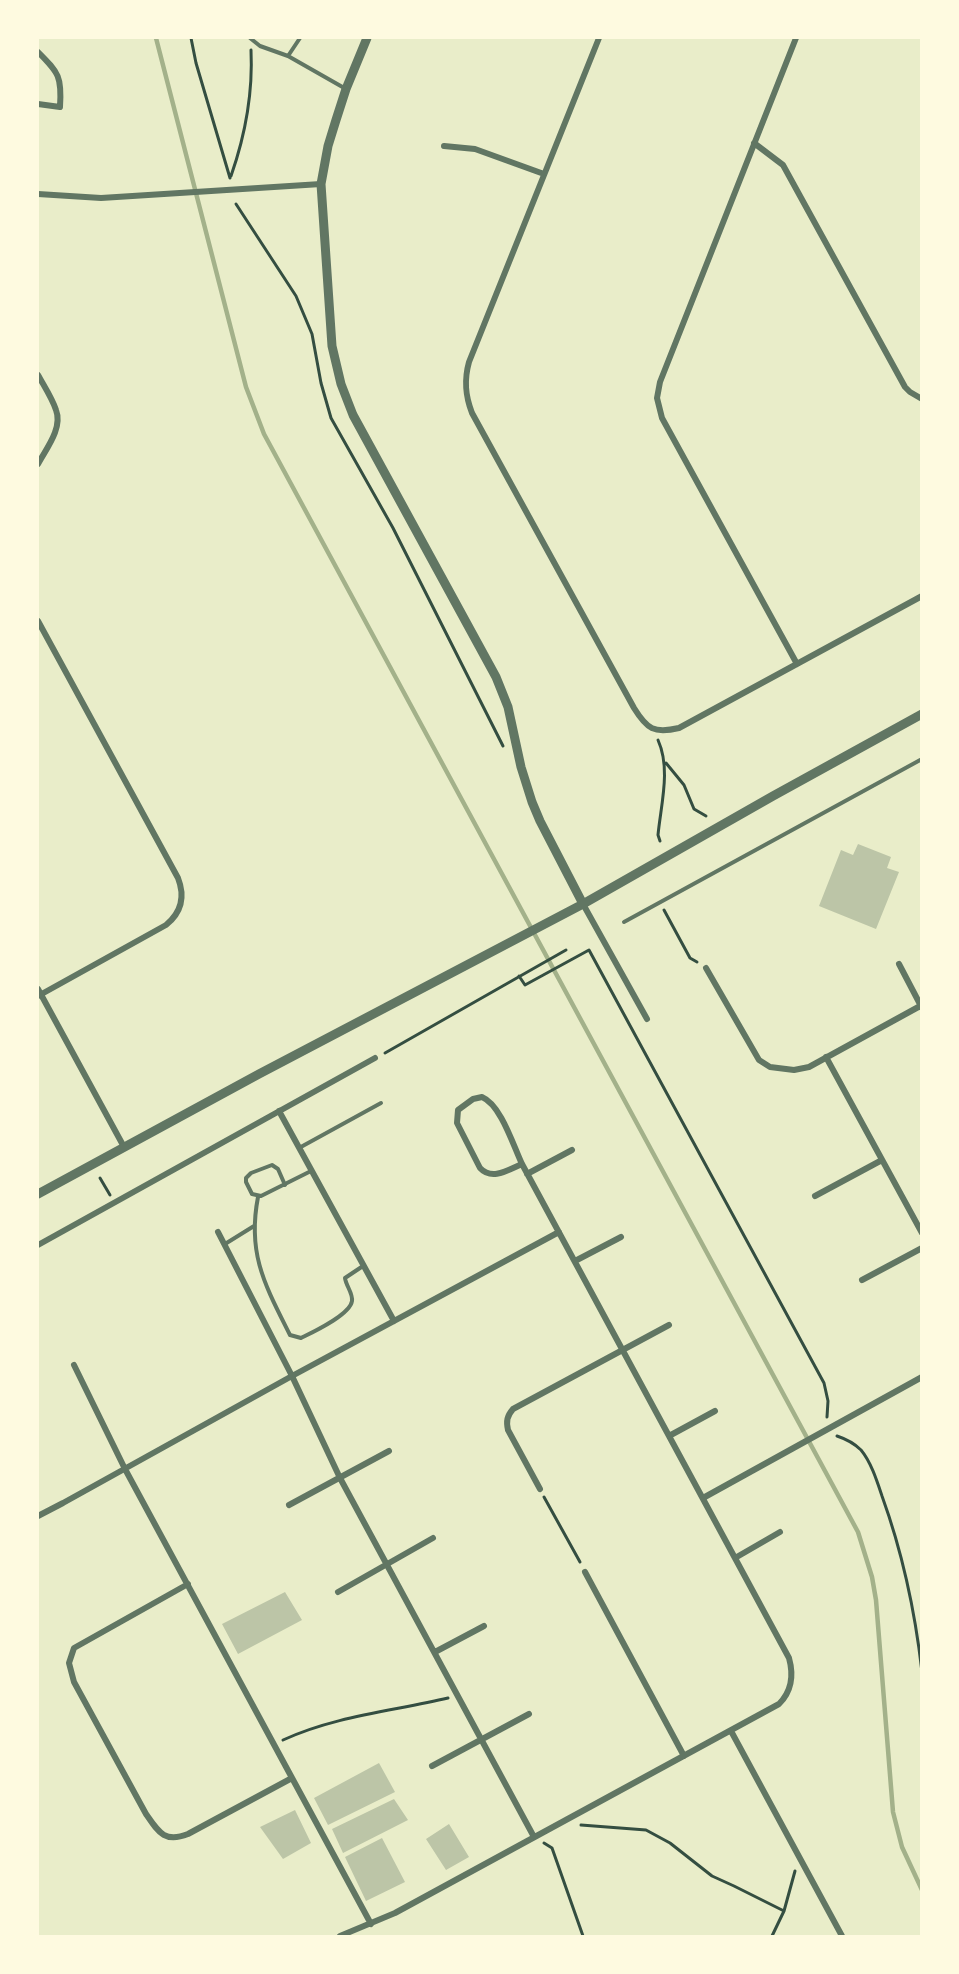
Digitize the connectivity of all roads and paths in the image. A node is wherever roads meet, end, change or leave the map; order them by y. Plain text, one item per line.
1 (191, 38) edge
2 (250, 38) edge
3 (300, 38) edge
4 (367, 38) edge
5 (598, 38) edge
6 (796, 38) edge
7 (38, 52) edge
8 (288, 56) junction
9 (346, 89) junction
10 (38, 104) edge
11 (754, 143) junction
12 (444, 146) dead end
13 (544, 174) junction
14 (321, 184) junction
15 (38, 194) edge
16 (236, 204) dead end
17 (38, 375) edge
18 (921, 399) edge
19 (38, 464) edge
20 (921, 596) edge
21 (38, 621) edge
22 (796, 664) junction
23 (921, 714) edge
24 (654, 730) junction
25 (504, 747) dead end
26 (921, 759) edge
27 (665, 762) junction
28 (706, 816) dead end
29 (660, 841) dead end
30 (660, 903) junction
31 (583, 904) junction
32 (624, 922) dead end
33 (566, 950) dead end
34 (899, 964) dead end
35 (706, 968) joint
36 (519, 976) junction
37 (38, 993) edge
38 (921, 1006) edge
39 (647, 1019) dead end
40 (826, 1057) junction
41 (375, 1058) joint
42 (381, 1103) dead end
43 (279, 1111) junction
44 (124, 1147) junction
45 (299, 1148) junction
46 (572, 1150) dead end
47 (882, 1160) junction
48 (522, 1164) junction
49 (312, 1170) junction
50 (527, 1174) junction
51 (100, 1178) dead end
52 (285, 1185) junction
53 (38, 1194) edge
54 (815, 1196) dead end
55 (258, 1197) junction
56 (114, 1202) junction
57 (255, 1225) junction
58 (218, 1232) dead end
59 (559, 1232) junction
60 (921, 1233) edge
61 (621, 1237) dead end
62 (224, 1244) junction
63 (38, 1245) edge
64 (921, 1248) edge
65 (574, 1261) junction
66 (363, 1266) junction
67 (862, 1280) dead end
68 (394, 1321) junction
69 (669, 1325) dead end
70 (622, 1349) junction
71 (74, 1365) dead end
72 (292, 1376) junction
73 (921, 1377) edge
74 (714, 1411) dead end
75 (832, 1427) junction
76 (669, 1436) junction
77 (388, 1451) dead end
78 (125, 1469) junction
79 (340, 1478) junction
80 (540, 1489) joint
81 (703, 1498) junction
82 (289, 1505) dead end
83 (38, 1516) edge
84 (780, 1532) dead end
85 (433, 1538) dead end
86 (735, 1558) junction
87 (387, 1564) junction
88 (585, 1572) joint
89 (188, 1584) junction
90 (338, 1592) dead end
91 (484, 1626) dead end
92 (917, 1626) junction
93 (921, 1632) edge
94 (435, 1652) junction
95 (921, 1672) edge
96 (458, 1696) junction
97 (528, 1714) dead end
98 (731, 1731) junction
99 (482, 1739) junction
100 (274, 1745) junction
101 (684, 1756) junction
102 (432, 1766) dead end
103 (292, 1778) junction
104 (568, 1819) junction
105 (534, 1837) junction
106 (799, 1857) junction
107 (784, 1911) junction
108 (371, 1924) junction
109 (340, 1936) edge
110 (583, 1936) edge
111 (772, 1936) edge
112 (842, 1936) edge

1 - 2 path
2 - 8 lane
3 - 8 lane
4 - 9 street
5 - 13 street
6 - 11 street
7 - 10 street
8 - 9 lane
9 - 14 street
11 - 18 street
11 - 22 street
12 - 13 street
13 - 24 street
14 - 15 street
14 - 31 street
16 - 25 path
17 - 19 street
20 - 22 street
21 - 37 street
22 - 24 street
23 - 31 street
24 - 27 path
26 - 30 lane
27 - 28 path
27 - 29 path
30 - 32 lane
30 - 35 path
31 - 39 street
31 - 44 street
33 - 36 path
34 - 38 street
35 - 40 street
36 - 41 path
36 - 75 path
37 - 44 street
38 - 40 street
40 - 47 street
41 - 43 street
42 - 45 lane
43 - 45 street
43 - 56 street
44 - 53 street
45 - 49 street
46 - 50 street
47 - 54 street
47 - 60 street
48 - 48 street
48 - 50 street
49 - 52 lane
49 - 66 street
50 - 59 street
51 - 56 path
52 - 55 lane
52 - 55 lane
55 - 57 lane
56 - 63 street
57 - 62 lane
57 - 66 lane
58 - 62 street
59 - 65 street
59 - 68 street
61 - 65 street
62 - 72 street
64 - 67 street
65 - 70 street
66 - 68 street
68 - 72 street
69 - 70 street
70 - 76 street
70 - 80 street
71 - 78 street
72 - 78 street
72 - 79 street
73 - 75 street
74 - 76 street
75 - 81 street
75 - 92 path
76 - 81 street
77 - 79 street
78 - 83 street
78 - 89 street
79 - 82 street
79 - 87 street
80 - 88 path
81 - 86 street
84 - 86 street
85 - 87 street
86 - 98 street
87 - 90 street
87 - 94 street
88 - 101 street
89 - 100 street
89 - 103 street
91 - 94 street
92 - 93 path
92 - 95 path
94 - 96 street
96 - 99 street
96 - 100 path
97 - 99 street
98 - 101 street
98 - 106 street
99 - 102 street
99 - 105 street
100 - 103 street
101 - 104 street
103 - 108 street
104 - 105 street
104 - 107 path
105 - 108 street
105 - 110 path
106 - 107 path
106 - 112 street
107 - 111 path
108 - 109 street

